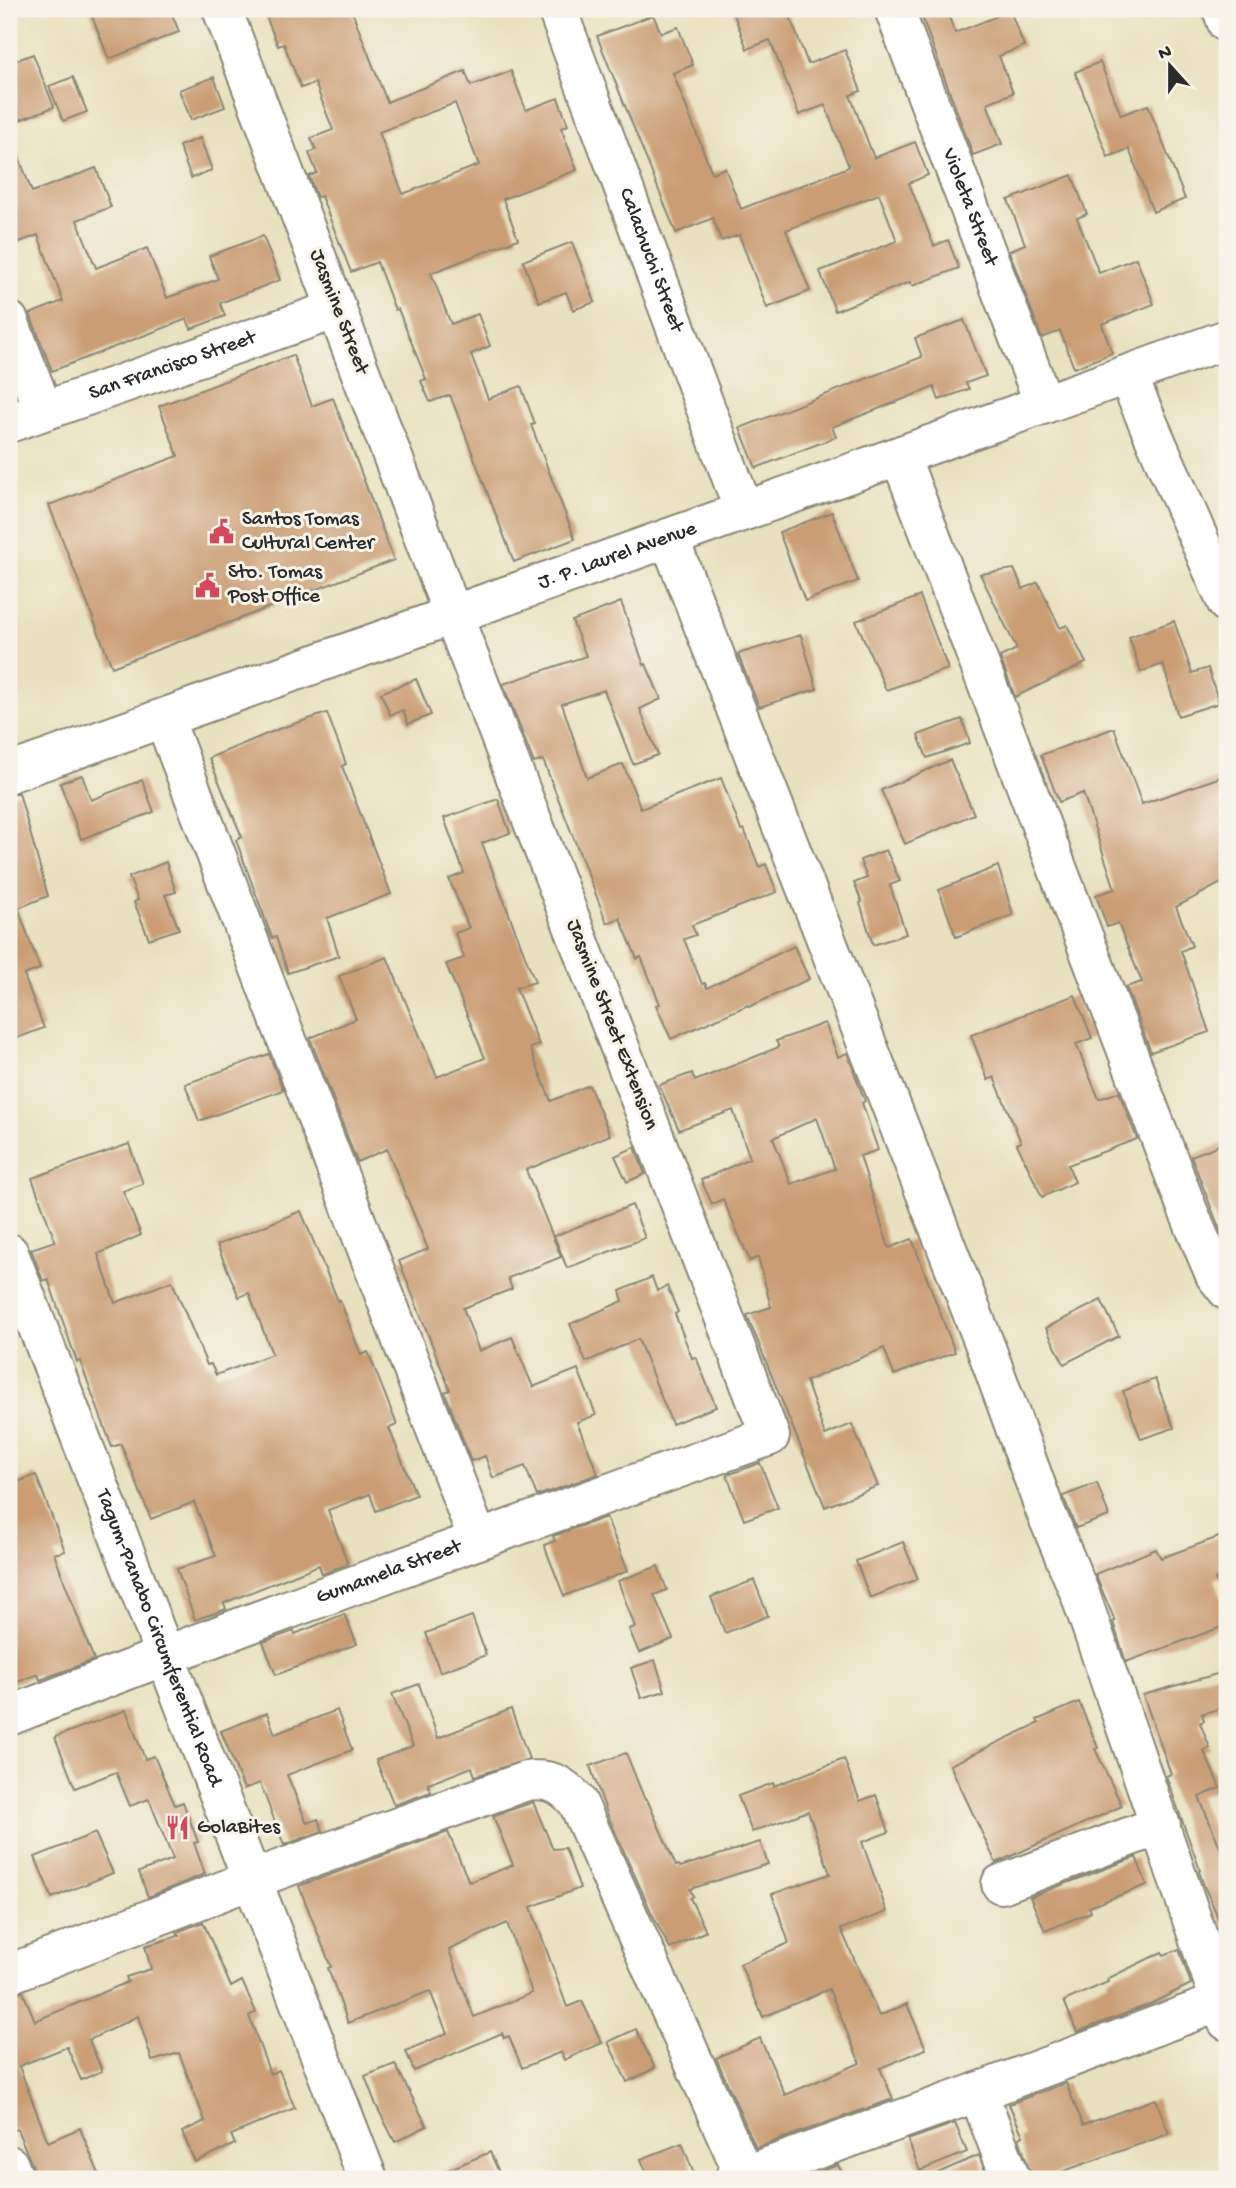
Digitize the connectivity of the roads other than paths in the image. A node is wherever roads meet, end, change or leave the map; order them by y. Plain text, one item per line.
1 (222, 9) edge
2 (557, 9) edge
3 (894, 9) edge
4 (1222, 9) edge
5 (1227, 23) edge
6 (337, 309) junction
7 (9, 321) edge
8 (1227, 339) edge
9 (1127, 375) junction
10 (1044, 404) junction
11 (26, 416) edge
12 (900, 456) junction
13 (744, 511) junction
14 (669, 538) junction
15 (1227, 603) edge
16 (453, 615) junction
17 (164, 718) junction
18 (9, 773) edge
19 (9, 1253) edge
20 (1227, 1290) edge
21 (770, 1436) joint
22 (478, 1540) junction
23 (165, 1655) junction
24 (9, 1716) edge
25 (1161, 1825) junction
26 (253, 1879) junction
27 (1000, 1884) dead end
28 (9, 1974) edge
29 (1224, 2011) edge
30 (978, 2092) junction
31 (9, 2165) edge
32 (741, 2178) edge
33 (14, 2179) edge
34 (368, 2179) edge
35 (1011, 2179) edge

1 - 6 street, Jasmine Street
2 - 13 street, Calachuchi Street
3 - 10 street, Violeta Street
4 - 5 street
6 - 11 street, San Francisco Street
6 - 16 street, Jasmine Street
7 - 11 street
8 - 9 street, J. P. Laurel Avenue
9 - 10 street, J. P. Laurel Avenue
9 - 15 street
10 - 12 street, J. P. Laurel Avenue
12 - 13 street, J. P. Laurel Avenue
12 - 20 street
13 - 14 street, J. P. Laurel Avenue
14 - 16 street, J. P. Laurel Avenue
14 - 25 street
16 - 17 street, J. P. Laurel Avenue
16 - 21 street, Jasmine Street Extension
17 - 18 street, J. P. Laurel Avenue
17 - 22 street
19 - 23 street, Tagum-Panabo Circumferential Road
21 - 22 street, Gumamela Street
22 - 23 street, Gumamela Street
23 - 24 street, Gumamela Street
23 - 26 street, Tagum-Panabo Circumferential Road
25 - 27 street
25 - 29 street
26 - 28 street
26 - 32 street
26 - 34 street, Tagum-Panabo Circumferential Road
29 - 30 street
30 - 32 street
30 - 35 street
31 - 33 street

